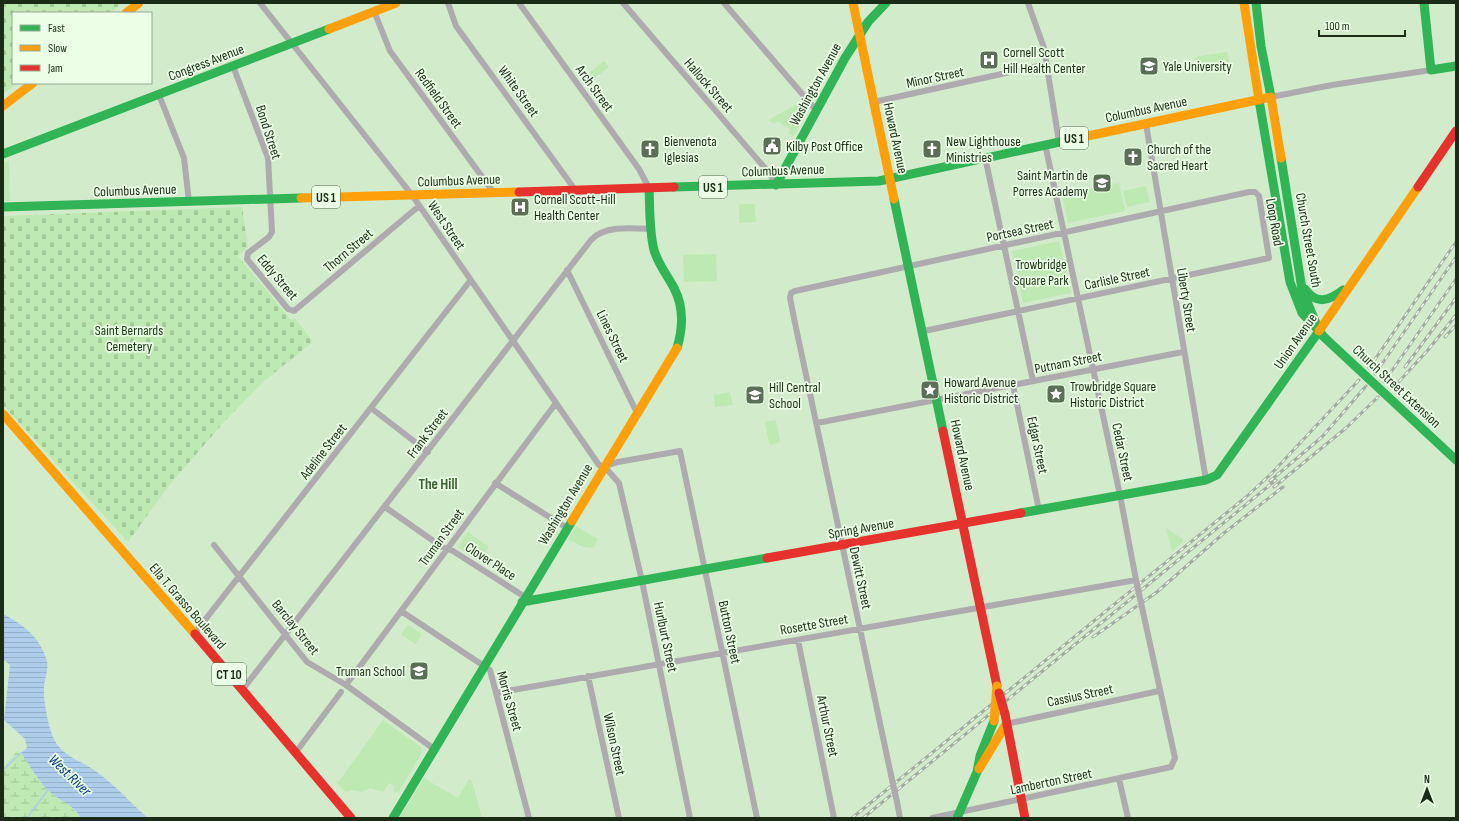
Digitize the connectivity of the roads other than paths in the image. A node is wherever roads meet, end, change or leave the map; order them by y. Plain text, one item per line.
1 (139, 3) edge
2 (260, 3) edge
3 (396, 3) edge
4 (448, 3) edge
5 (519, 3) edge
6 (622, 3) edge
7 (724, 3) edge
8 (853, 3) edge
9 (886, 3) edge
10 (1028, 3) edge
11 (1244, 3) edge
12 (1256, 3) edge
13 (1424, 3) edge
14 (127, 12) edge
15 (374, 12) junction
16 (860, 35) junction
17 (292, 44) junction
18 (1047, 64) junction
19 (234, 66) junction
20 (1456, 66) edge
21 (1431, 70) junction
22 (32, 84) edge
23 (159, 95) junction
24 (1270, 97) junction
25 (1259, 100) junction
26 (874, 102) junction
27 (3, 106) edge
28 (816, 110) junction
29 (1146, 124) junction
30 (1456, 132) edge
31 (1059, 142) junction
32 (1045, 144) junction
33 (3, 154) edge
34 (985, 157) junction
35 (890, 178) junction
36 (776, 185) junction
37 (649, 188) junction
38 (576, 191) junction
39 (1255, 192) joint
40 (494, 193) junction
41 (412, 196) junction
42 (270, 199) junction
43 (188, 202) junction
44 (419, 206) junction
45 (3, 208) edge
46 (1160, 212) junction
47 (651, 229) junction
48 (1064, 233) junction
49 (1004, 246) junction
50 (1269, 258) joint
51 (247, 259) joint
52 (909, 266) junction
53 (567, 270) junction
54 (1171, 278) junction
55 (470, 280) junction
56 (1301, 280) junction
57 (1351, 284) junction
58 (790, 295) joint
59 (1078, 298) junction
60 (292, 311) joint
61 (1018, 311) junction
62 (924, 331) junction
63 (1322, 335) junction
64 (513, 340) junction
65 (1183, 352) junction
66 (1093, 369) junction
67 (1033, 381) junction
68 (1013, 385) junction
69 (938, 400) junction
70 (556, 403) junction
71 (372, 408) junction
72 (637, 413) junction
73 (3, 414) edge
74 (817, 423) junction
75 (428, 452) junction
76 (1456, 460) edge
77 (604, 466) junction
78 (1206, 480) junction
79 (495, 483) junction
80 (1120, 495) junction
81 (385, 507) junction
82 (1039, 510) junction
83 (963, 524) junction
84 (567, 528) junction
85 (214, 545) dead end
86 (842, 545) junction
87 (448, 549) junction
88 (705, 570) junction
89 (240, 577) junction
90 (1135, 580) junction
91 (642, 581) junction
92 (523, 600) junction
93 (981, 607) junction
94 (401, 611) junction
95 (860, 628) junction
96 (286, 633) junction
97 (194, 634) junction
98 (798, 640) junction
99 (722, 653) junction
100 (659, 664) junction
101 (484, 666) junction
102 (588, 676) junction
103 (346, 685) junction
104 (997, 686) junction
105 (243, 689) junction
106 (1159, 691) junction
107 (341, 692) dead end
108 (496, 693) junction
109 (1006, 724) junction
110 (434, 749) junction
111 (296, 752) junction
112 (1174, 765) joint
113 (977, 772) junction
114 (1119, 779) junction
115 (1021, 800) junction
116 (958, 815) edge
117 (351, 818) edge
118 (392, 818) edge
119 (529, 818) edge
120 (619, 818) edge
121 (690, 818) edge
122 (757, 818) edge
123 (834, 818) edge
124 (900, 818) edge
125 (932, 818) edge
126 (1025, 818) edge
127 (1128, 818) edge

1 - 14 main road
2 - 17 street, West Street
3 - 15 main road, Congress Avenue
4 - 38 street, White Street
5 - 37 street, Arch Street
6 - 36 street, Hallock Street
7 - 28 street
8 - 16 main road, Howard Avenue
9 - 16 main road, Washington Avenue
10 - 18 street
11 - 25 main road, Church Street South
12 - 24 main road, Church Street South
13 - 21 main road
15 - 17 main road, Congress Avenue
15 - 40 street, Redfield Street
16 - 26 main road, Howard Avenue
16 - 28 main road, Washington Avenue
17 - 19 main road, Congress Avenue
17 - 41 street, West Street
18 - 26 street, Minor Street
18 - 31 street
19 - 23 main road, Congress Avenue
19 - 42 street, Bond Street
20 - 21 main road, Columbus Avenue
21 - 24 street, Columbus Avenue
22 - 27 main road
23 - 33 main road, Congress Avenue
23 - 43 street
24 - 25 main road, Columbus Avenue / US 1
24 - 56 main road, Church Street South
25 - 29 main road, Columbus Avenue / US 1
25 - 63 main road, Church Street South
26 - 35 main road, Howard Avenue
28 - 36 main road, Washington Avenue
29 - 31 main road, Columbus Avenue / US 1
29 - 46 street, Liberty Street
30 - 57 main road, Union Avenue
31 - 32 main road, Columbus Avenue / US 1
32 - 34 main road, Columbus Avenue / US 1
32 - 48 street, Cedar Street
34 - 35 main road, Columbus Avenue / US 1
34 - 49 street
35 - 36 main road, Columbus Avenue / US 1
35 - 52 main road, Howard Avenue
36 - 37 main road, Columbus Avenue / US 1
37 - 38 main road, Columbus Avenue / US 1
37 - 47 main road, Washington Avenue
38 - 40 main road, Columbus Avenue / US 1
39 - 46 street, Portsea Street
39 - 50 street, Loop Road
40 - 41 main road, Columbus Avenue / US 1
41 - 42 main road, Columbus Avenue / US 1
41 - 44 street, West Street
42 - 43 main road, Columbus Avenue / US 1
42 - 51 street, Bond Street
43 - 45 main road, Columbus Avenue / US 1
44 - 55 street, West Street
44 - 60 street, Thorn Street
46 - 48 street, Portsea Street
46 - 54 street, Liberty Street
47 - 53 street, Frank Street
47 - 72 main road, Washington Avenue
48 - 49 street, Portsea Street
48 - 59 street, Cedar Street
49 - 52 street, Portsea Street
49 - 61 street
50 - 54 street, Carlisle Street
51 - 60 street, Eddy Street
52 - 58 street, Portsea Street
52 - 62 main road, Howard Avenue
53 - 64 street, Frank Street
53 - 72 street, Lines Street
54 - 59 street, Carlisle Street
54 - 65 street, Liberty Street
55 - 64 street, West Street
55 - 71 street, Adeline Street
56 - 57 main road
56 - 63 main road, Church Street South
57 - 63 main road, Union Avenue
58 - 74 street, Dewitt Street
59 - 61 street, Carlisle Street
59 - 66 street, Cedar Street
61 - 62 street, Carlisle Street
61 - 67 street
62 - 69 main road, Howard Avenue
63 - 76 main road, Church Street Extension, bridge
63 - 78 main road, Union Avenue
64 - 70 street, West Street
64 - 75 street, Frank Street
65 - 66 street, Putnam Street
65 - 78 street, Liberty Street
66 - 67 street, Putnam Street
66 - 80 street, Cedar Street
67 - 68 street, Putnam Street
68 - 69 street, Putnam Street
68 - 82 street, Edgar Street
69 - 74 street, Putnam Street
69 - 83 main road, Howard Avenue
70 - 77 street, West Street
70 - 79 street, Truman Street
71 - 75 street
71 - 89 street, Adeline Street
72 - 77 main road, Washington Avenue
73 - 97 main road, Ella T. Grasso Boulevard / CT 10
74 - 86 street, Dewitt Street
75 - 81 street, Frank Street
77 - 84 main road, Washington Avenue
77 - 88 street, Button Street
77 - 91 street, Hurlburt Street
78 - 80 main road, Spring Avenue
79 - 84 street
79 - 87 street, Truman Street
80 - 82 main road, Spring Avenue
80 - 90 street, Cedar Street
81 - 87 street, Clover Place
81 - 96 street, Frank Street
82 - 83 main road, Spring Avenue
83 - 86 main road, Spring Avenue
83 - 93 main road, Howard Avenue
84 - 92 main road, Washington Avenue
85 - 89 street, Barclay Street
86 - 88 main road, Spring Avenue
86 - 95 street, Dewitt Street
87 - 92 street, Clover Place
87 - 94 street, Truman Street
88 - 91 main road, Spring Avenue
88 - 99 street, Button Street
89 - 96 street, Barclay Street
89 - 97 street, Adeline Street
90 - 93 street, Rosette Street
90 - 106 street, Cedar Street, bridge
91 - 92 main road, Spring Avenue
91 - 100 street, Hurlburt Street
92 - 101 main road, Washington Avenue
93 - 95 street, Rosette Street
93 - 104 main road, Howard Avenue
94 - 101 street, Morris Street
94 - 103 street, Truman Street
95 - 98 street, Rosette Street
95 - 124 street, Dewitt Street, bridge
96 - 103 street, Barclay Street
96 - 105 street, Frank Street
97 - 105 main road, Ella T. Grasso Boulevard / CT 10
98 - 99 street, Rosette Street
98 - 123 street, Arthur Street
99 - 100 street, Rosette Street
99 - 122 street, Button Street
100 - 102 street, Rosette Street
100 - 121 street, Hurlburt Street
101 - 108 street, Morris Street
101 - 110 main road, Washington Avenue
102 - 108 street, Rosette Street
102 - 120 street, Wilson Street
103 - 110 street, Barclay Street
104 - 109 main road, Howard Avenue, bridge
104 - 113 main road, bridge
105 - 111 main road, Ella T. Grasso Boulevard / CT 10
106 - 109 street, Cassius Street
106 - 112 street, Cedar Street
107 - 111 street
108 - 119 street, Morris Street
109 - 113 main road
109 - 115 main road, Howard Avenue
110 - 118 main road, Washington Avenue
111 - 117 main road, Ella T. Grasso Boulevard / CT 10
112 - 114 street, Lamberton Street
113 - 116 main road
114 - 115 street, Lamberton Street
114 - 127 street
115 - 116 street, Lamberton Street
115 - 126 main road, Howard Avenue
116 - 125 street, Lamberton Street

